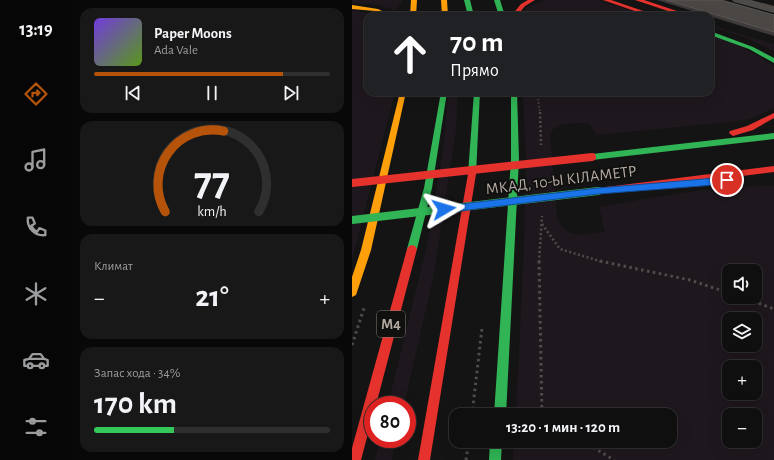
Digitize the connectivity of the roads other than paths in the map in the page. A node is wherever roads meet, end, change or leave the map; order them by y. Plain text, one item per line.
1 (414, 0) edge
2 (444, 0) edge
3 (467, 0) edge
4 (497, 0) edge
5 (532, 0) edge
6 (606, 0) edge
7 (638, 0) edge
8 (738, 0) edge
9 (352, 7) edge
10 (774, 10) edge
11 (380, 12) edge
12 (413, 12) edge
13 (445, 12) edge
14 (470, 12) edge
15 (501, 12) edge
16 (518, 12) edge
17 (644, 12) edge
18 (677, 12) edge
19 (714, 34) edge
20 (774, 60) edge
21 (402, 96) edge
22 (443, 96) edge
23 (477, 96) edge
24 (514, 96) edge
25 (774, 115) edge
26 (774, 136) edge
27 (693, 145) junction
28 (774, 169) edge
29 (774, 178) edge
30 (352, 183) edge
31 (602, 191) junction
32 (352, 220) edge
33 (352, 292) edge
34 (500, 408) edge
35 (497, 448) edge
36 (498, 448) edge
37 (355, 460) edge
38 (424, 460) edge
39 (495, 460) edge
40 (498, 460) edge

1 - 12 main road
2 - 13 main road
3 - 14 main road
4 - 15 main road
5 - 16 main road
6 - 17 main road
7 - 18 main road
8 - 10 street
9 - 11 main road
19 - 20 main road
21 - 33 main road
22 - 37 main road, М4
23 - 38 main road
24 - 34 main road
25 - 27 main road
26 - 27 main road, МКАД, 10-Ы КІЛАМЕТР
27 - 30 main road, МКАД, 10-Ы КІЛАМЕТР, bridge
28 - 31 main road, МКАД, 10-Ы КІЛАМЕТР
29 - 31 main road
31 - 32 main road, МКАД, 10-Ы КІЛАМЕТР, bridge
35 - 39 main road
36 - 40 main road

